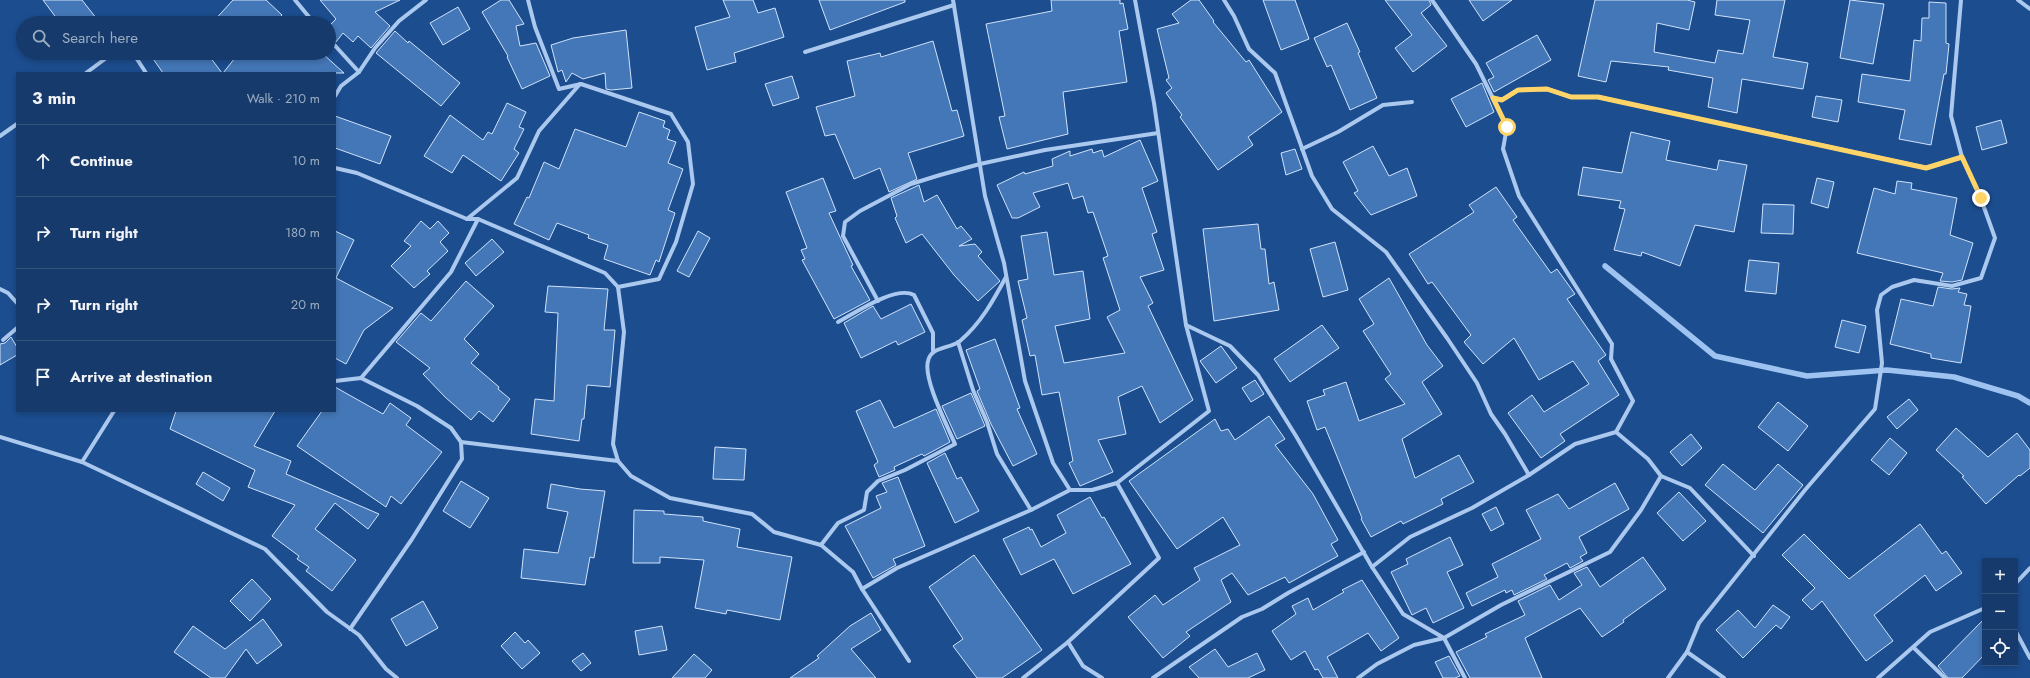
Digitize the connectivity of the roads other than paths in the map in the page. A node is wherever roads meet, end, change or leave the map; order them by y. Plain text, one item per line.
1 (295, 0) edge
2 (426, 0) edge
3 (528, 0) edge
4 (953, 0) edge
5 (1135, 0) edge
6 (1224, 0) edge
7 (1432, 0) edge
8 (1961, 0) edge
9 (2018, 0) edge
10 (954, 5) junction
11 (2030, 9) edge
12 (308, 16) edge
13 (336, 47) edge
14 (805, 52) dead end
15 (104, 60) edge
16 (138, 60) edge
17 (87, 72) edge
18 (145, 72) edge
19 (359, 72) junction
20 (581, 84) junction
21 (336, 94) edge
22 (1493, 98) junction
23 (1412, 102) dead end
24 (16, 125) edge
25 (1158, 133) junction
26 (0, 136) edge
27 (1302, 149) junction
28 (1962, 157) junction
29 (980, 164) junction
30 (336, 168) edge
31 (467, 219) junction
32 (478, 219) junction
33 (1006, 277) junction
34 (618, 287) junction
35 (0, 289) edge
36 (878, 300) junction
37 (16, 302) edge
38 (838, 322) dead end
39 (1186, 325) junction
40 (16, 329) edge
41 (3, 340) dead end
42 (958, 342) junction
43 (933, 351) junction
44 (361, 378) junction
45 (336, 382) edge
46 (113, 412) edge
47 (1616, 432) junction
48 (0, 437) edge
49 (461, 442) junction
50 (618, 461) junction
51 (82, 462) junction
52 (1530, 475) junction
53 (1661, 476) junction
54 (1117, 483) junction
55 (1070, 490) junction
56 (1031, 510) junction
57 (820, 545) junction
58 (1364, 552) junction
59 (1754, 556) junction
60 (1372, 567) junction
61 (2030, 568) edge
62 (2018, 581) edge
63 (862, 589) junction
64 (1982, 609) edge
65 (350, 628) junction
66 (2018, 636) edge
67 (1444, 638) junction
68 (1068, 642) junction
69 (1914, 648) junction
70 (1687, 652) junction
71 (2030, 658) edge
72 (910, 661) dead end
73 (397, 678) edge
74 (1023, 678) edge
75 (1102, 678) edge
76 (1153, 678) edge
77 (1358, 678) edge
78 (1465, 678) edge
79 (1668, 678) edge
80 (1724, 678) edge
81 (1878, 678) edge
82 (1945, 678) edge

1 - 12 street
2 - 19 street
3 - 20 street
4 - 10 street
5 - 25 street
6 - 27 street
7 - 22 street
8 - 28 street
9 - 11 street
10 - 14 street
10 - 29 street
13 - 19 street
15 - 17 street
16 - 18 street
19 - 21 street
20 - 31 street
20 - 34 street
22 - 28 street
22 - 47 street
23 - 27 street
24 - 26 street
25 - 29 street
25 - 39 street
27 - 52 street
28 - 59 street
29 - 33 street
29 - 36 street
30 - 31 street
31 - 32 street
32 - 34 street
32 - 44 street
33 - 42 street
33 - 55 street
34 - 50 street
35 - 37 street
36 - 38 street
36 - 43 street
39 - 54 street
39 - 58 street
40 - 41 street
42 - 43 street
42 - 56 street
43 - 57 street
44 - 45 street
44 - 49 street
46 - 51 street
47 - 52 street
47 - 53 street
48 - 51 street
49 - 50 street
49 - 65 street
50 - 57 street
51 - 65 street
52 - 60 street
53 - 59 street
53 - 67 street
54 - 55 street
54 - 68 street
55 - 56 street
56 - 63 street
57 - 63 street
58 - 60 street
58 - 76 street
59 - 70 street
60 - 67 street
61 - 62 street
63 - 72 street
64 - 69 street
65 - 73 street
66 - 71 street
67 - 77 street
67 - 78 street
68 - 74 street
68 - 75 street
69 - 81 street
69 - 82 street
70 - 79 street
70 - 80 street

